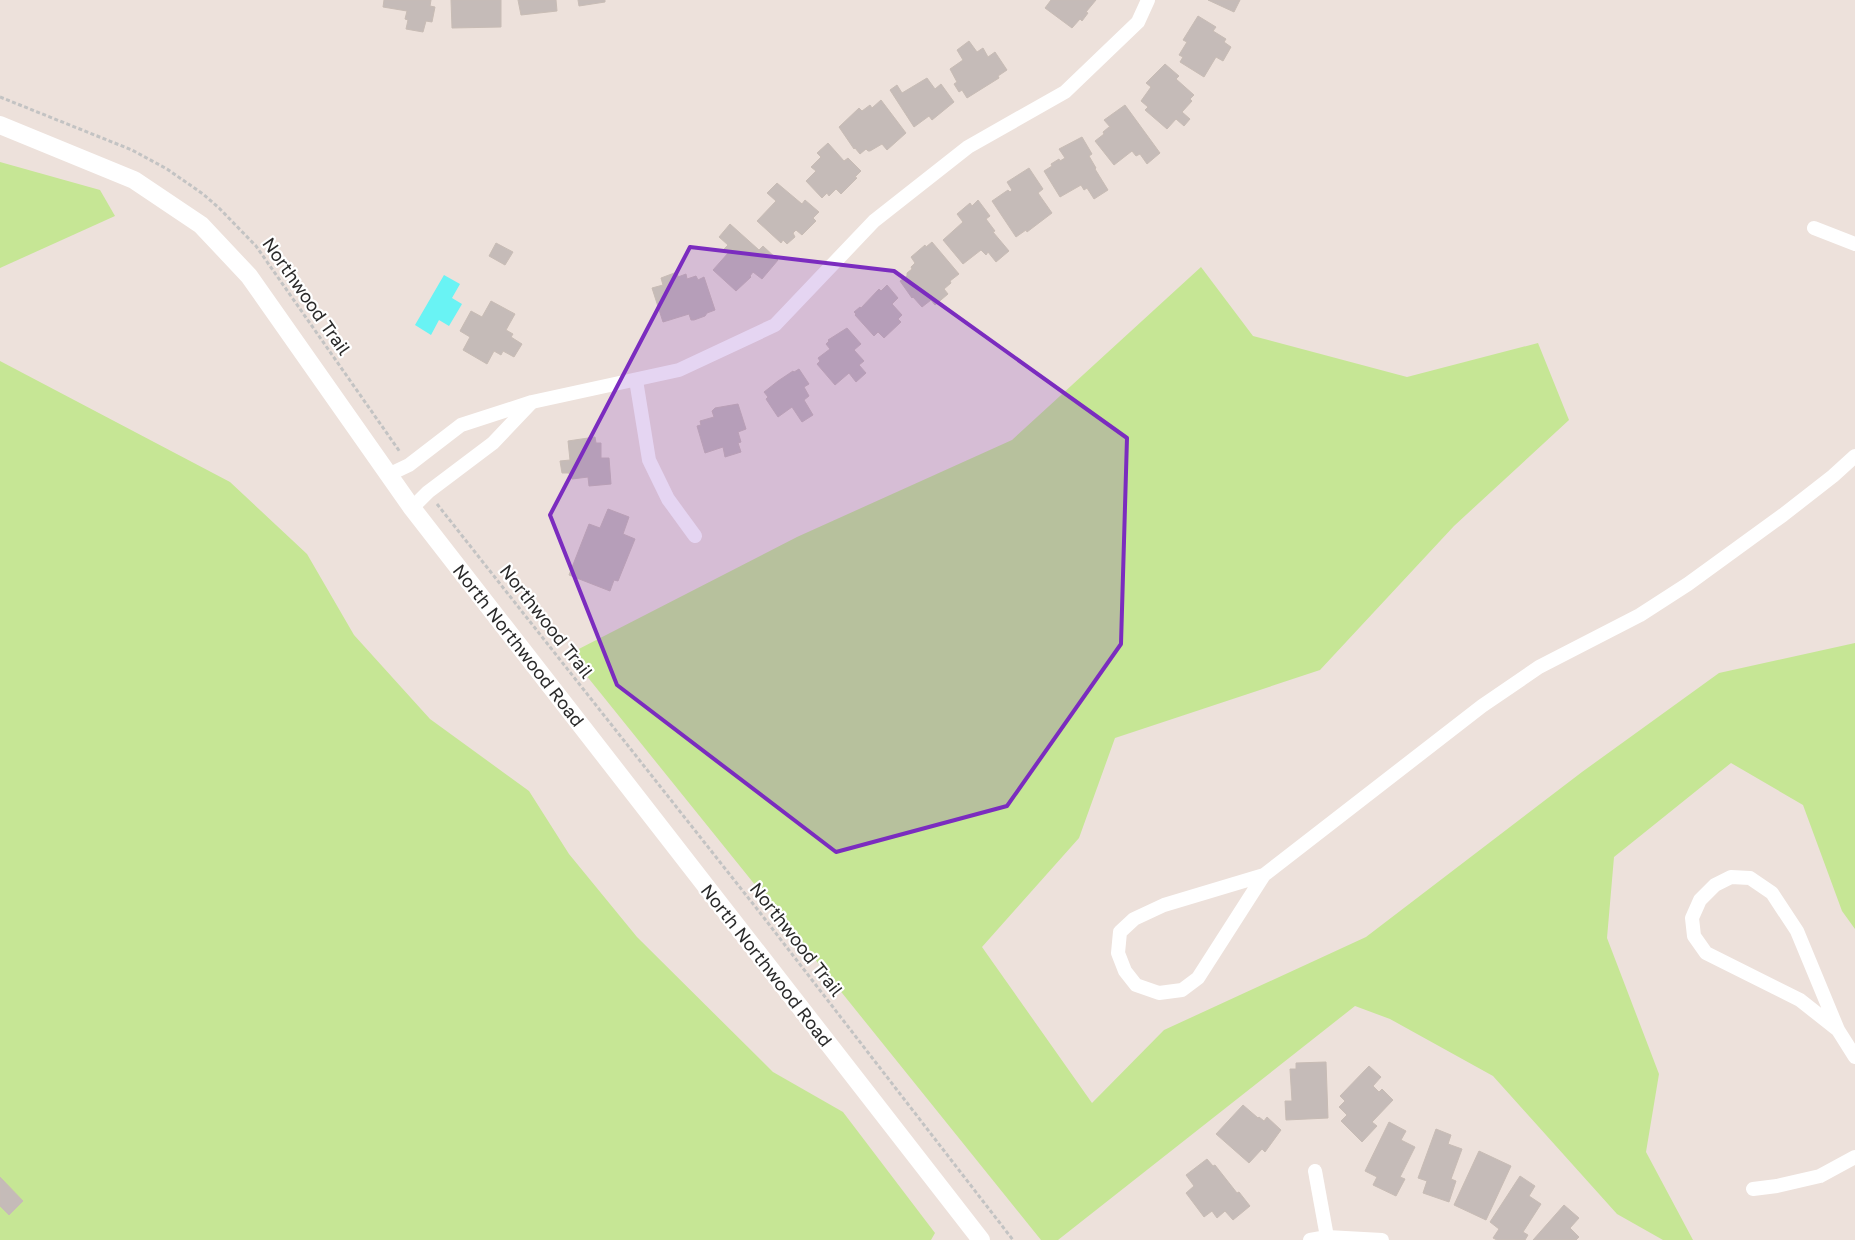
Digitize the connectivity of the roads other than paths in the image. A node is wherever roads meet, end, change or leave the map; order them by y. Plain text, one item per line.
1 (1148, 0) edge
2 (0, 125) edge
3 (1814, 228) dead end
4 (1855, 244) edge
5 (636, 380) junction
6 (532, 402) junction
7 (1855, 456) edge
8 (388, 475) junction
9 (412, 508) junction
10 (696, 536) dead end
11 (1264, 875) junction
12 (1838, 1030) junction
13 (1855, 1057) edge
14 (1855, 1157) edge
15 (1315, 1171) dead end
16 (1753, 1189) dead end
17 (1327, 1237) junction
18 (981, 1240) edge
19 (1310, 1240) edge
20 (1382, 1240) edge

1 - 5 street
2 - 8 street, North Northwood Road
3 - 4 street
5 - 6 street
5 - 10 street
6 - 8 street
6 - 9 street
7 - 11 street
8 - 9 street, North Northwood Road
9 - 18 street, North Northwood Road
11 - 11 street
12 - 12 street
12 - 13 street
14 - 16 street
15 - 17 street
17 - 19 street
17 - 20 street

